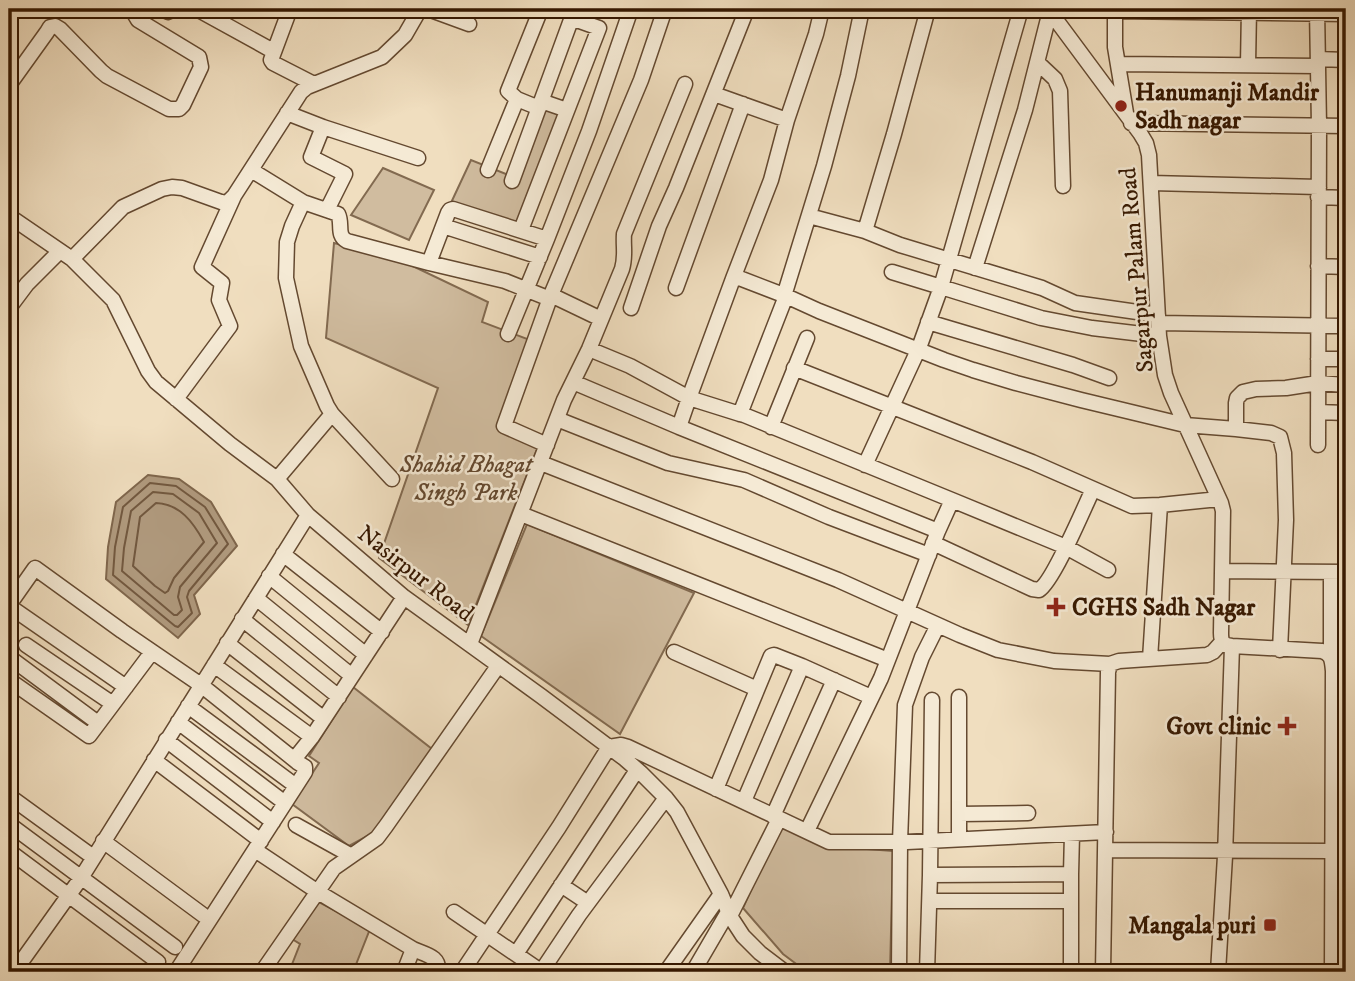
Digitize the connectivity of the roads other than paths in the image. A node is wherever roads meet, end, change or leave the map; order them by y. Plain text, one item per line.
1 (135, 9) edge
2 (197, 9) edge
3 (420, 9) edge
4 (428, 9) edge
5 (540, 9) edge
6 (631, 9) edge
7 (665, 9) edge
8 (747, 9) edge
9 (822, 9) edge
10 (862, 9) edge
11 (928, 9) edge
12 (1021, 9) edge
13 (286, 10) edge
14 (1049, 10) edge
15 (1115, 10) edge
16 (1249, 10) edge
17 (1317, 11) edge
18 (573, 13) edge
19 (1346, 14) edge
20 (469, 24) dead end
21 (273, 51) junction
22 (1346, 60) edge
23 (1318, 62) junction
24 (1038, 63) junction
25 (1119, 64) junction
26 (1248, 65) junction
27 (314, 84) junction
28 (685, 84) dead end
29 (9, 85) edge
30 (714, 94) junction
31 (517, 99) junction
32 (743, 104) junction
33 (540, 105) junction
34 (567, 110) junction
35 (287, 113) junction
36 (786, 120) junction
37 (1129, 120) junction
38 (1320, 126) junction
39 (1346, 126) edge
40 (323, 128) junction
41 (418, 158) dead end
42 (251, 170) junction
43 (488, 170) dead end
44 (512, 181) dead end
45 (1151, 183) junction
46 (1063, 186) dead end
47 (1319, 192) junction
48 (234, 196) junction
49 (1346, 198) edge
50 (303, 202) junction
51 (327, 209) junction
52 (9, 216) edge
53 (809, 216) junction
54 (443, 226) junction
55 (521, 230) junction
56 (865, 231) junction
57 (547, 239) junction
58 (66, 255) junction
59 (540, 257) junction
60 (949, 259) junction
61 (429, 263) junction
62 (1318, 266) junction
63 (1346, 267) edge
64 (975, 268) junction
65 (892, 272) dead end
66 (734, 276) junction
67 (941, 287) junction
68 (676, 288) dead end
69 (526, 289) junction
70 (785, 296) junction
71 (551, 298) junction
72 (9, 308) edge
73 (631, 308) dead end
74 (601, 319) junction
75 (928, 322) junction
76 (1159, 325) junction
77 (1318, 326) junction
78 (1346, 326) edge
79 (508, 334) dead end
80 (807, 338) dead end
81 (589, 349) junction
82 (918, 349) junction
83 (1318, 359) junction
84 (1346, 359) edge
85 (794, 368) junction
86 (1109, 378) dead end
87 (573, 382) junction
88 (1318, 383) junction
89 (1346, 385) edge
90 (689, 398) junction
91 (176, 399) junction
92 (892, 408) junction
93 (1318, 412) junction
94 (1346, 413) edge
95 (332, 414) junction
96 (740, 414) junction
97 (557, 419) junction
98 (1185, 425) junction
99 (771, 426) junction
100 (679, 427) junction
101 (1236, 429) junction
102 (547, 445) junction
103 (1318, 445) dead end
104 (541, 463) junction
105 (865, 465) junction
106 (277, 479) junction
107 (392, 480) dead end
108 (1093, 489) junction
109 (1219, 499) junction
110 (952, 500) junction
111 (1160, 505) junction
112 (521, 514) junction
113 (308, 515) junction
114 (933, 543) junction
115 (1066, 547) junction
116 (283, 554) junction
117 (1108, 569) dead end
118 (1222, 571) junction
119 (1283, 572) junction
120 (1331, 572) junction
121 (1346, 572) edge
122 (270, 576) junction
123 (404, 597) junction
124 (256, 598) junction
125 (9, 605) edge
126 (907, 610) junction
127 (242, 619) junction
128 (938, 625) junction
129 (382, 632) junction
130 (1225, 640) junction
131 (227, 643) junction
132 (470, 644) junction
133 (26, 645) dead end
134 (1280, 650) junction
135 (152, 652) junction
136 (674, 652) dead end
137 (366, 655) junction
138 (1331, 656) junction
139 (9, 657) edge
140 (888, 660) junction
141 (1150, 660) junction
142 (1110, 664) junction
143 (214, 665) junction
144 (802, 666) junction
145 (498, 667) junction
146 (352, 676) junction
147 (9, 680) edge
148 (834, 680) junction
149 (201, 685) junction
150 (126, 687) junction
151 (757, 689) junction
152 (339, 697) junction
153 (871, 697) junction
154 (958, 697) dead end
155 (932, 699) dead end
156 (113, 704) junction
157 (188, 706) junction
158 (324, 719) junction
159 (178, 722) junction
160 (98, 723) junction
161 (312, 737) junction
162 (166, 740) junction
163 (609, 747) junction
164 (154, 760) junction
165 (296, 761) junction
166 (1340, 764) edge
167 (637, 770) junction
168 (296, 786) junction
169 (716, 789) junction
170 (9, 796) edge
171 (666, 799) junction
172 (744, 801) junction
173 (285, 803) junction
174 (1028, 813) dead end
175 (959, 814) junction
176 (776, 817) junction
177 (273, 822) junction
178 (9, 824) edge
179 (296, 825) dead end
180 (807, 831) junction
181 (1107, 832) junction
182 (1072, 834) junction
183 (959, 839) junction
184 (103, 841) junction
185 (932, 841) junction
186 (900, 842) junction
187 (258, 846) junction
188 (1106, 850) junction
189 (9, 851) edge
190 (1225, 851) junction
191 (1332, 851) junction
192 (350, 855) junction
193 (93, 857) junction
194 (1071, 874) junction
195 (930, 875) junction
196 (81, 878) junction
197 (561, 885) junction
198 (318, 892) junction
199 (721, 894) junction
200 (69, 895) junction
201 (930, 901) junction
202 (1071, 901) junction
203 (588, 903) junction
204 (454, 912) dead end
205 (729, 914) junction
206 (203, 915) dead end
207 (1339, 929) edge
208 (487, 934) junction
209 (175, 947) dead end
210 (414, 949) junction
211 (516, 954) junction
212 (158, 962) dead end
213 (13, 972) edge
214 (176, 972) edge
215 (262, 972) edge
216 (404, 972) edge
217 (438, 972) edge
218 (462, 972) edge
219 (541, 972) edge
220 (666, 972) edge
221 (693, 972) edge
222 (785, 972) edge
223 (899, 972) edge
224 (927, 972) edge
225 (1071, 972) edge
226 (1103, 972) edge
227 (1218, 972) edge
228 (1332, 972) edge

1 - 29 street
2 - 21 street
3 - 27 street
4 - 20 street
5 - 31 street
6 - 57 street
7 - 71 street
8 - 30 street
9 - 36 street
10 - 53 street
11 - 56 street
12 - 60 street
13 - 21 street
14 - 24 street
14 - 37 street, Sagarpur Palam Road
15 - 16 street
15 - 25 street
16 - 17 street
16 - 26 street
17 - 19 street
17 - 23 street
18 - 33 street
18 - 34 street
21 - 27 street
22 - 23 street
23 - 26 street
23 - 38 street
24 - 46 street
24 - 64 street
25 - 26 street
25 - 37 street
27 - 35 street
28 - 74 street
30 - 32 street
30 - 73 street
31 - 33 street
31 - 43 street
32 - 36 street
32 - 68 street
33 - 34 street
33 - 44 street
34 - 55 street
35 - 40 street
35 - 42 street
36 - 66 street
37 - 38 street
37 - 45 street, Sagarpur Palam Road
38 - 39 street
38 - 47 street
40 - 41 street
40 - 51 street
42 - 48 street
42 - 50 street
45 - 47 street
45 - 76 street, Sagarpur Palam Road
47 - 49 street
47 - 62 street
48 - 58 street
48 - 91 street
50 - 51 street
50 - 95 street
51 - 61 street
52 - 58 street, Nasirpur Road
53 - 56 street
53 - 70 street
54 - 55 street
54 - 59 street
54 - 61 street
55 - 57 street
56 - 60 street
57 - 59 street
58 - 72 street
58 - 91 street, Nasirpur Road
59 - 69 street
60 - 64 street
60 - 67 street
61 - 69 street
62 - 63 street
62 - 77 street
64 - 76 street
65 - 67 street
66 - 70 street
66 - 90 street
67 - 75 street
67 - 76 street
69 - 71 street
69 - 79 street
70 - 82 street
70 - 96 street
71 - 74 street
71 - 102 street
74 - 81 street
75 - 82 street
75 - 86 street
76 - 77 street
76 - 98 street, Sagarpur Palam Road
77 - 78 street
77 - 83 street
80 - 85 street
81 - 87 street
81 - 90 street
82 - 92 street
82 - 98 street
83 - 84 street
83 - 88 street
85 - 92 street
85 - 99 street
87 - 97 street
87 - 100 street
88 - 89 street
88 - 93 street
88 - 101 street
90 - 96 street
90 - 100 street
91 - 106 street, Nasirpur Road
92 - 105 street
92 - 108 street
93 - 94 street
93 - 103 street
95 - 106 street
95 - 107 street
96 - 99 street
97 - 102 street
97 - 114 street
98 - 101 street
98 - 109 street, Sagarpur Palam Road
99 - 105 street
100 - 114 street
101 - 119 street
102 - 104 street
104 - 112 street
104 - 126 street
105 - 110 street
106 - 113 street, Nasirpur Road
108 - 111 street
108 - 115 street
109 - 111 street
109 - 118 street, Sagarpur Palam Road
110 - 114 street
110 - 115 street
111 - 141 street
112 - 132 street
112 - 140 street
113 - 116 street
113 - 123 street, Nasirpur Road
114 - 115 street
114 - 126 street
115 - 117 street
116 - 122 street
116 - 129 street
118 - 119 street
118 - 130 street, Sagarpur Palam Road
119 - 120 street
119 - 134 street
120 - 121 street
120 - 138 street
122 - 124 street
122 - 137 street
123 - 129 street
123 - 132 street, Nasirpur Road
124 - 127 street
124 - 146 street
125 - 135 street
125 - 150 street
126 - 128 street
126 - 140 street
127 - 131 street
127 - 152 street
128 - 142 street
128 - 186 street
129 - 137 street
130 - 134 street
130 - 141 street
130 - 190 street, Sagarpur Palam Road
131 - 143 street
131 - 158 street
132 - 145 street, Nasirpur Road
133 - 156 street
134 - 138 street
135 - 149 street
135 - 150 street
136 - 151 street
137 - 146 street
138 - 166 street
139 - 160 street
140 - 153 street
141 - 142 street
142 - 181 street
143 - 149 street
143 - 161 street
144 - 148 street
144 - 151 street
144 - 172 street
145 - 163 street, Nasirpur Road
145 - 192 street
146 - 152 street
147 - 160 street
148 - 153 street
148 - 176 street
149 - 157 street
149 - 165 street
150 - 156 street
151 - 169 street
152 - 158 street
153 - 180 street
154 - 175 street
155 - 185 street
156 - 160 street
157 - 159 street
157 - 168 street
158 - 161 street
159 - 162 street
159 - 173 street
161 - 165 street
162 - 164 street
162 - 177 street
163 - 167 street, Nasirpur Road
163 - 169 street
163 - 208 street
164 - 184 street
164 - 187 street
165 - 168 street
166 - 191 street
167 - 171 street, Nasirpur Road
167 - 197 street
168 - 173 street
169 - 172 street
170 - 193 street
171 - 199 street, Nasirpur Road
171 - 203 street
172 - 176 street
173 - 177 street
174 - 175 street
175 - 183 street
176 - 180 street
176 - 205 street
177 - 187 street
178 - 196 street
179 - 192 street
180 - 186 street
181 - 182 street
181 - 188 street
182 - 183 street
182 - 194 street
183 - 185 street
184 - 193 street
184 - 206 street
185 - 186 street
185 - 195 street
186 - 223 street
187 - 198 street
187 - 214 street
188 - 190 street
188 - 226 street
189 - 200 street
190 - 191 street
190 - 227 street, Sagarpur Palam Road
191 - 207 street
192 - 198 street
193 - 196 street
194 - 195 street
194 - 202 street
195 - 201 street
196 - 200 street
196 - 209 street
197 - 203 street
197 - 211 street
198 - 210 street
198 - 215 street
199 - 205 street, Nasirpur Road
199 - 220 street
200 - 212 street
200 - 213 street
201 - 202 street
201 - 224 street
202 - 225 street
203 - 219 street
204 - 208 street
205 - 221 street
205 - 222 street, Nasirpur Road
207 - 228 street
208 - 211 street
208 - 218 street
210 - 216 street
210 - 217 street
211 - 219 street

